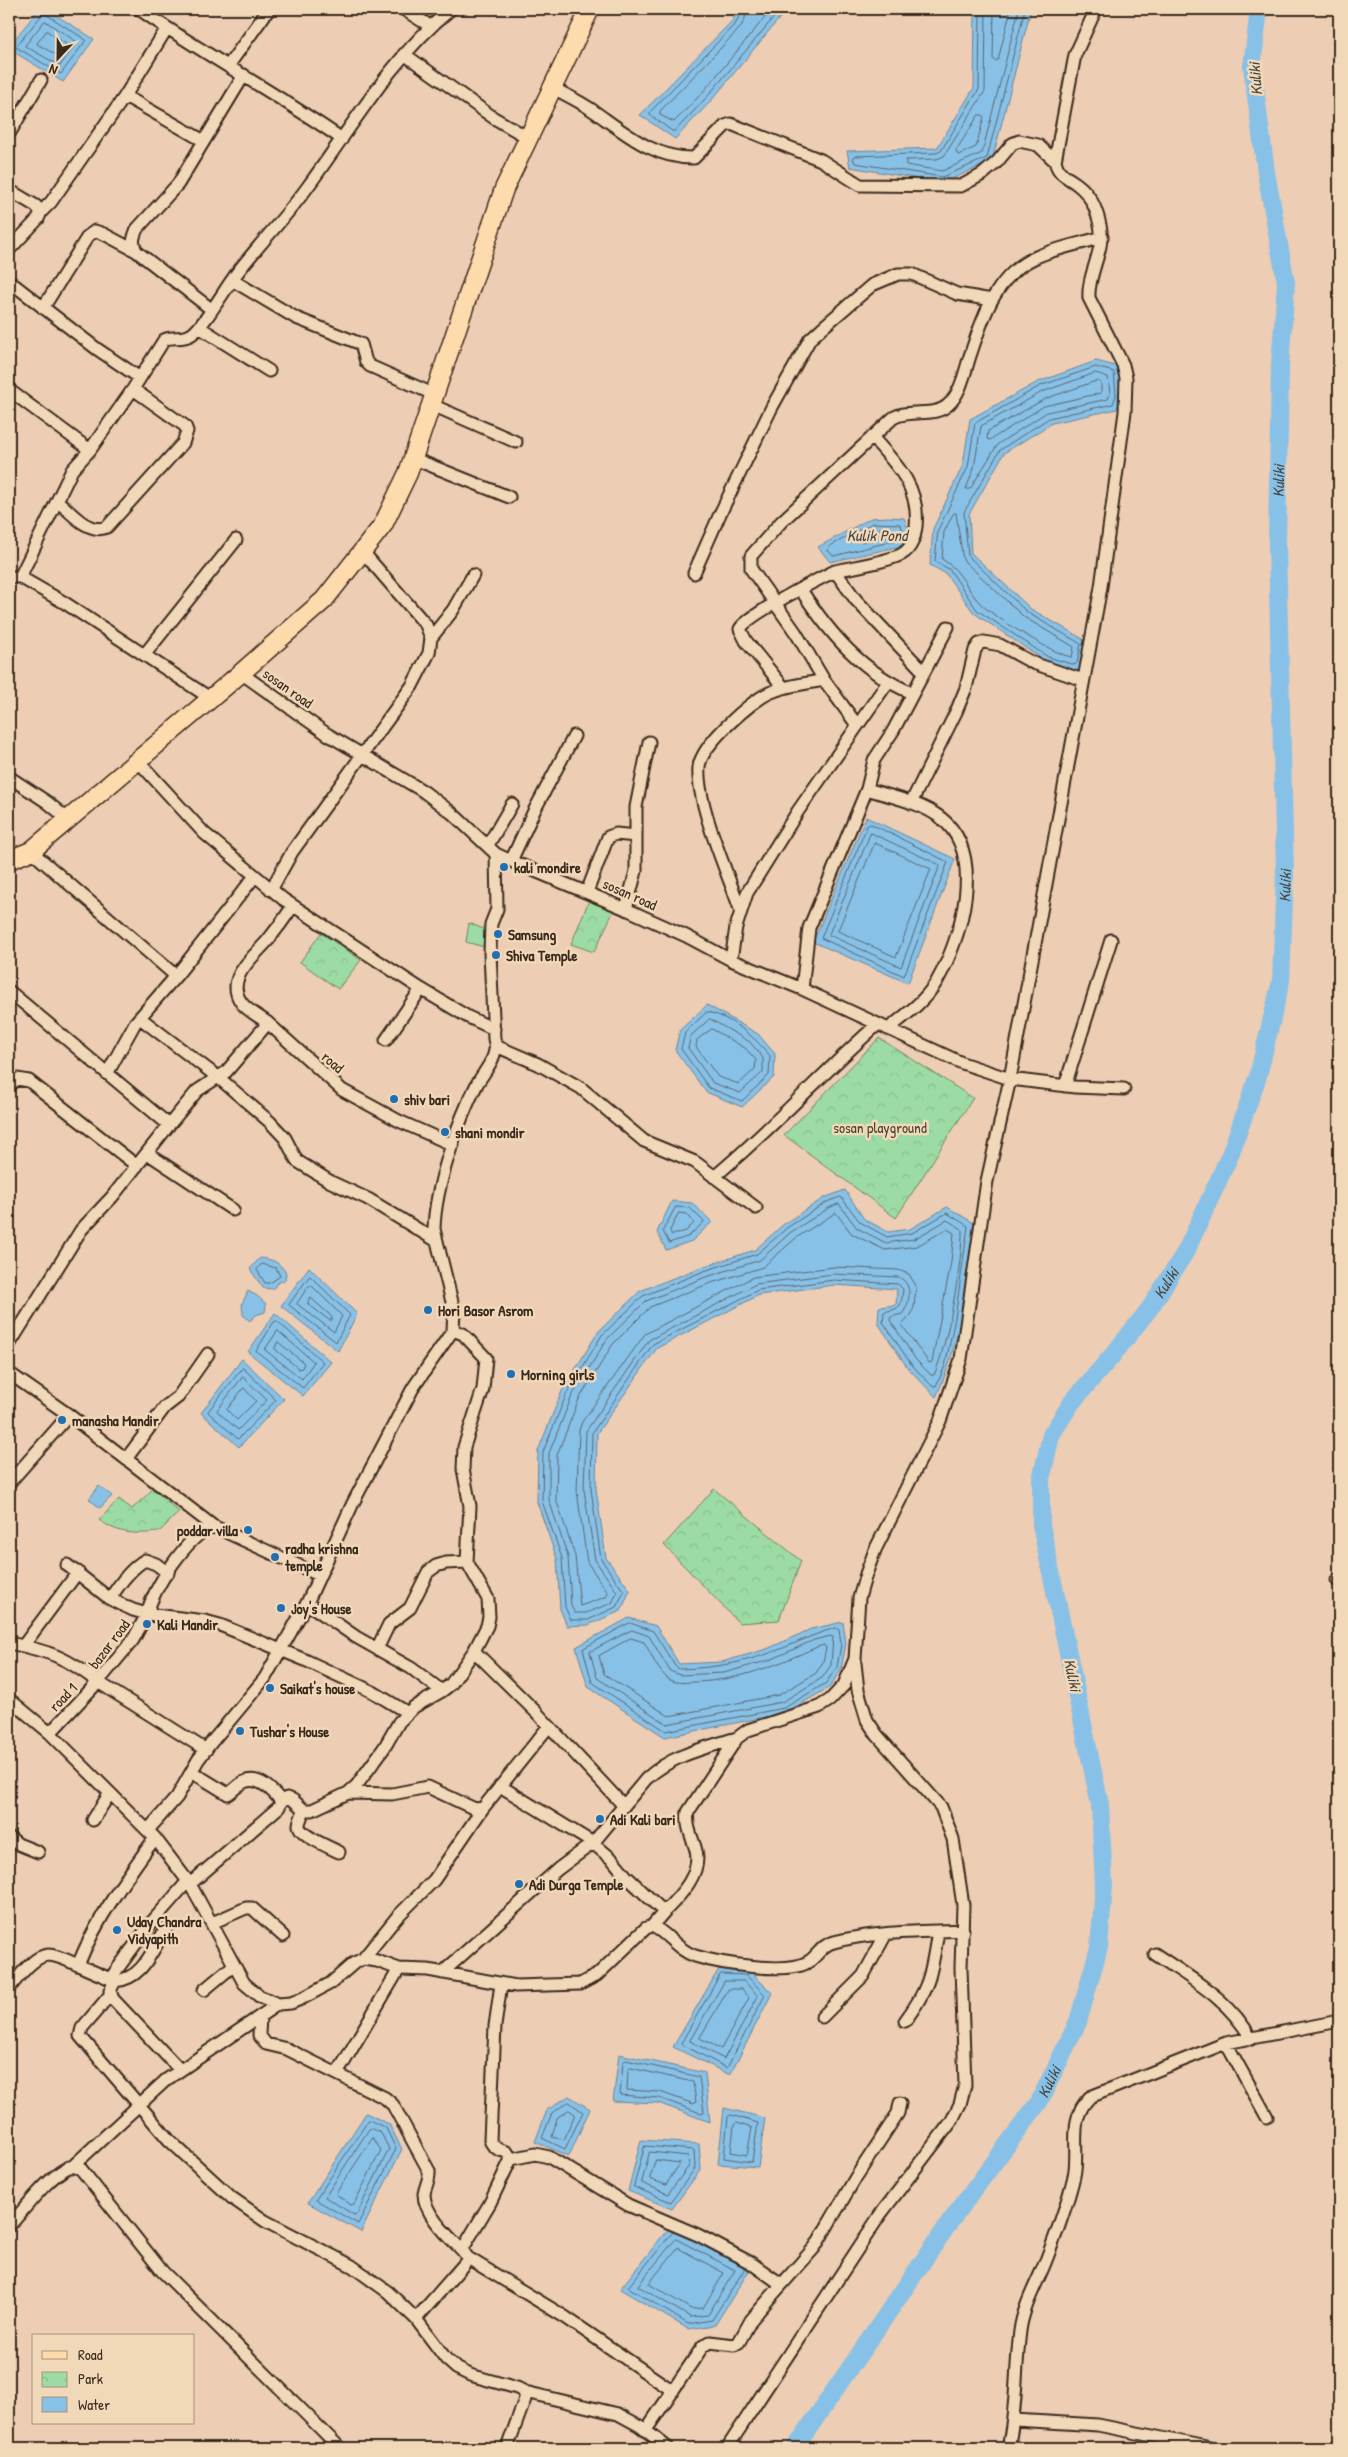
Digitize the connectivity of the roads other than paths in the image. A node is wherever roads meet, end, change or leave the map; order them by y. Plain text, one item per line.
1 (139, 9) edge
2 (269, 9) edge
3 (403, 9) edge
4 (451, 9) edge
5 (590, 9) edge
6 (1096, 9) edge
7 (430, 26) junction
8 (167, 28) junction
9 (404, 54) junction
10 (228, 66) junction
11 (244, 75) junction
12 (41, 80) dead end
13 (551, 87) junction
14 (125, 96) junction
15 (9, 134) edge
16 (528, 137) junction
17 (342, 139) junction
18 (204, 141) junction
19 (1055, 161) junction
20 (9, 190) edge
21 (41, 212) junction
22 (1102, 237) junction
23 (9, 250) edge
24 (136, 251) junction
25 (232, 280) junction
26 (9, 281) edge
27 (992, 300) junction
28 (43, 308) junction
29 (211, 309) junction
30 (199, 327) junction
31 (268, 371) dead end
32 (140, 378) junction
33 (133, 389) junction
34 (9, 390) edge
35 (432, 399) junction
36 (872, 437) junction
37 (516, 442) dead end
38 (90, 450) junction
39 (412, 458) junction
40 (509, 497) dead end
41 (58, 501) junction
42 (236, 540) dead end
43 (363, 552) junction
44 (835, 571) junction
45 (694, 573) dead end
46 (473, 575) dead end
47 (14, 577) edge
48 (801, 590) junction
49 (776, 604) junction
50 (948, 627) dead end
51 (431, 638) junction
52 (145, 654) junction
53 (923, 672) junction
54 (241, 673) junction
55 (824, 680) junction
56 (1082, 680) junction
57 (888, 682) junction
58 (784, 688) junction
59 (912, 693) junction
60 (210, 698) junction
61 (858, 725) junction
62 (574, 736) dead end
63 (649, 742) dead end
64 (360, 754) junction
65 (138, 761) junction
66 (9, 777) edge
67 (867, 789) junction
68 (911, 803) junction
69 (512, 804) dead end
70 (68, 820) junction
71 (636, 836) junction
72 (488, 845) junction
73 (31, 851) junction
74 (496, 854) junction
75 (9, 860) edge
76 (511, 862) junction
77 (255, 876) junction
78 (271, 890) junction
79 (587, 892) junction
80 (293, 906) junction
81 (626, 909) junction
82 (740, 909) junction
83 (1111, 940) dead end
84 (731, 960) junction
85 (176, 976) junction
86 (421, 989) junction
87 (802, 989) junction
88 (9, 991) edge
89 (140, 1018) junction
90 (268, 1023) junction
91 (883, 1026) junction
92 (495, 1038) junction
93 (386, 1040) dead end
94 (107, 1074) junction
95 (219, 1078) junction
96 (1010, 1079) junction
97 (9, 1085) edge
98 (1065, 1086) junction
99 (1124, 1089) dead end
100 (169, 1125) junction
101 (453, 1144) junction
102 (147, 1153) junction
103 (137, 1166) junction
104 (714, 1176) junction
105 (756, 1208) dead end
106 (233, 1210) dead end
107 (437, 1241) junction
108 (453, 1330) junction
109 (9, 1345) edge
110 (208, 1354) dead end
111 (9, 1373) edge
112 (69, 1415) junction
113 (126, 1459) junction
114 (9, 1483) edge
115 (213, 1526) junction
116 (467, 1562) junction
117 (67, 1565) dead end
118 (78, 1572) junction
119 (168, 1573) junction
120 (319, 1575) junction
121 (110, 1599) junction
122 (307, 1603) junction
123 (147, 1614) junction
124 (9, 1643) edge
125 (23, 1646) junction
126 (377, 1649) junction
127 (281, 1651) junction
128 (474, 1651) junction
129 (854, 1658) junction
130 (98, 1682) junction
131 (442, 1691) junction
132 (9, 1699) edge
133 (408, 1713) junction
134 (549, 1726) junction
135 (50, 1733) junction
136 (738, 1738) junction
137 (206, 1750) junction
138 (192, 1772) junction
139 (500, 1786) junction
140 (110, 1793) junction
141 (348, 1793) junction
142 (281, 1801) junction
143 (624, 1806) junction
144 (483, 1808) junction
145 (304, 1810) junction
146 (93, 1820) dead end
147 (152, 1834) junction
148 (9, 1837) edge
149 (593, 1843) junction
150 (38, 1852) dead end
151 (339, 1852) dead end
152 (189, 1883) junction
153 (664, 1912) junction
154 (212, 1923) junction
155 (652, 1926) junction
156 (167, 1927) dead end
157 (963, 1930) junction
158 (938, 1931) junction
159 (886, 1934) junction
160 (282, 1936) dead end
161 (1155, 1954) dead end
162 (363, 1959) junction
163 (78, 1964) junction
164 (234, 1965) junction
165 (400, 1969) junction
166 (442, 1973) junction
167 (113, 1980) junction
168 (501, 1984) junction
169 (9, 1988) edge
170 (204, 1990) dead end
171 (110, 1995) junction
172 (278, 2004) junction
173 (260, 2016) junction
174 (822, 2017) dead end
175 (905, 2021) dead end
176 (1339, 2021) edge
177 (1251, 2039) junction
178 (1226, 2043) junction
179 (180, 2070) junction
180 (337, 2074) junction
181 (139, 2103) junction
182 (900, 2103) dead end
183 (1267, 2117) dead end
184 (511, 2159) junction
185 (73, 2166) junction
186 (9, 2226) edge
187 (465, 2254) junction
188 (781, 2284) junction
189 (416, 2319) junction
190 (673, 2391) junction
191 (525, 2392) junction
192 (1014, 2420) junction
193 (646, 2430) junction
194 (340, 2448) edge
195 (507, 2448) edge
196 (668, 2448) edge
197 (727, 2448) edge
198 (1008, 2448) edge
199 (1211, 2448) edge

1 - 8 street
2 - 10 street
3 - 7 street
4 - 7 street
5 - 13 main road
6 - 19 street
7 - 9 street
8 - 10 street
8 - 14 street
9 - 16 street
9 - 17 street
10 - 11 street
11 - 17 street
11 - 18 street
12 - 15 street
13 - 16 main road
13 - 19 street
14 - 18 street
14 - 21 street
16 - 35 main road
17 - 25 street
18 - 24 street
19 - 22 street
20 - 21 street
21 - 23 street
22 - 27 street
22 - 56 street
24 - 28 street
24 - 29 street
25 - 29 street
25 - 35 street
26 - 28 street
27 - 36 street
27 - 45 street
28 - 32 street
29 - 30 street
30 - 31 street
30 - 32 street
32 - 33 street
33 - 38 street
33 - 41 street
34 - 38 street
35 - 37 street
35 - 39 main road
36 - 44 street
36 - 49 street
38 - 41 street
39 - 40 street
39 - 43 main road
41 - 47 street
42 - 52 street
43 - 51 street
43 - 54 main road
44 - 48 street
44 - 53 street
46 - 51 street
47 - 52 street
48 - 49 street
48 - 57 street
49 - 55 street
49 - 58 street
50 - 53 street
51 - 64 street
52 - 60 street
53 - 59 street
54 - 60 main road
54 - 64 street, sosan road
55 - 58 street
55 - 61 street
56 - 68 street
56 - 96 street
57 - 59 street
57 - 61 street
58 - 82 street
59 - 67 street
60 - 65 main road
61 - 82 street
62 - 76 street
63 - 71 street
64 - 72 street, sosan road
64 - 78 street
65 - 70 main road
65 - 77 street
66 - 70 street
67 - 68 street
67 - 87 street
68 - 91 street
69 - 72 street
70 - 73 main road
71 - 79 street
71 - 81 street
72 - 74 street, sosan road
73 - 75 main road
73 - 85 street
74 - 76 street, sosan road
74 - 92 street
76 - 79 street, sosan road
77 - 78 street
77 - 85 street
78 - 80 street
79 - 81 street, sosan road
80 - 86 street
80 - 90 street, road
81 - 84 street, sosan road
82 - 84 street
83 - 98 street
84 - 87 street, sosan road
85 - 89 street
86 - 92 street
86 - 93 street
87 - 91 street, sosan road
88 - 94 street
89 - 94 street
89 - 95 street
90 - 95 street
90 - 101 street, road
91 - 96 street, sosan road
91 - 104 street
92 - 101 street
92 - 104 street
94 - 100 street
95 - 100 street
95 - 107 street
96 - 98 street, sosan road
96 - 129 street
97 - 103 street
98 - 99 street, sosan road
100 - 102 street
101 - 107 street
102 - 103 street
102 - 106 street
103 - 109 street
104 - 105 street
107 - 108 street
108 - 116 street
108 - 120 street
110 - 113 street
111 - 112 street
112 - 113 street
112 - 114 street
113 - 115 street
115 - 119 street, bazar road
115 - 120 street
116 - 126 street
116 - 128 street
117 - 118 street
118 - 121 street
118 - 125 street
119 - 121 street
119 - 123 street, bazar road
120 - 122 street
121 - 123 street
122 - 126 street
122 - 127 street
123 - 127 street
123 - 130 street, bazar road
124 - 125 street, bazar road
125 - 130 street, bazar road
126 - 131 street
127 - 133 street
127 - 137 street
128 - 131 street
128 - 134 street
129 - 136 street
129 - 157 street
130 - 135 street, road 1
130 - 137 street
131 - 133 street
132 - 135 street
133 - 141 street
134 - 139 street
134 - 143 street
135 - 140 street
136 - 143 street
136 - 153 street
137 - 138 street
138 - 142 street
138 - 147 street
139 - 144 street
139 - 149 street
140 - 146 street
140 - 147 street
141 - 144 street
141 - 145 street
142 - 145 street
142 - 152 street
143 - 149 street
144 - 162 street
145 - 151 street
147 - 152 street
147 - 163 street
148 - 150 street
149 - 153 street
149 - 166 street
152 - 154 street
152 - 167 street
153 - 155 street
154 - 160 street
154 - 164 street
155 - 159 street
155 - 168 street
156 - 167 street
157 - 158 street
157 - 197 street
158 - 159 street
158 - 175 street
159 - 174 street
161 - 177 street
162 - 165 street
162 - 172 street
163 - 167 street
163 - 169 street
164 - 170 street
164 - 172 street
165 - 166 street
165 - 180 street
166 - 168 street
167 - 171 street
168 - 184 street
171 - 179 street
171 - 181 street
172 - 173 street
173 - 179 street
173 - 180 street
176 - 177 street
177 - 178 street
178 - 183 street
178 - 192 street
179 - 181 street
180 - 187 street
181 - 185 street
181 - 189 street
182 - 188 street
184 - 187 street
184 - 188 street
185 - 186 street
185 - 194 street
187 - 189 street
187 - 190 street
188 - 190 street
189 - 191 street
190 - 193 street
191 - 193 street
191 - 195 street
192 - 198 street
192 - 199 street
193 - 196 street

